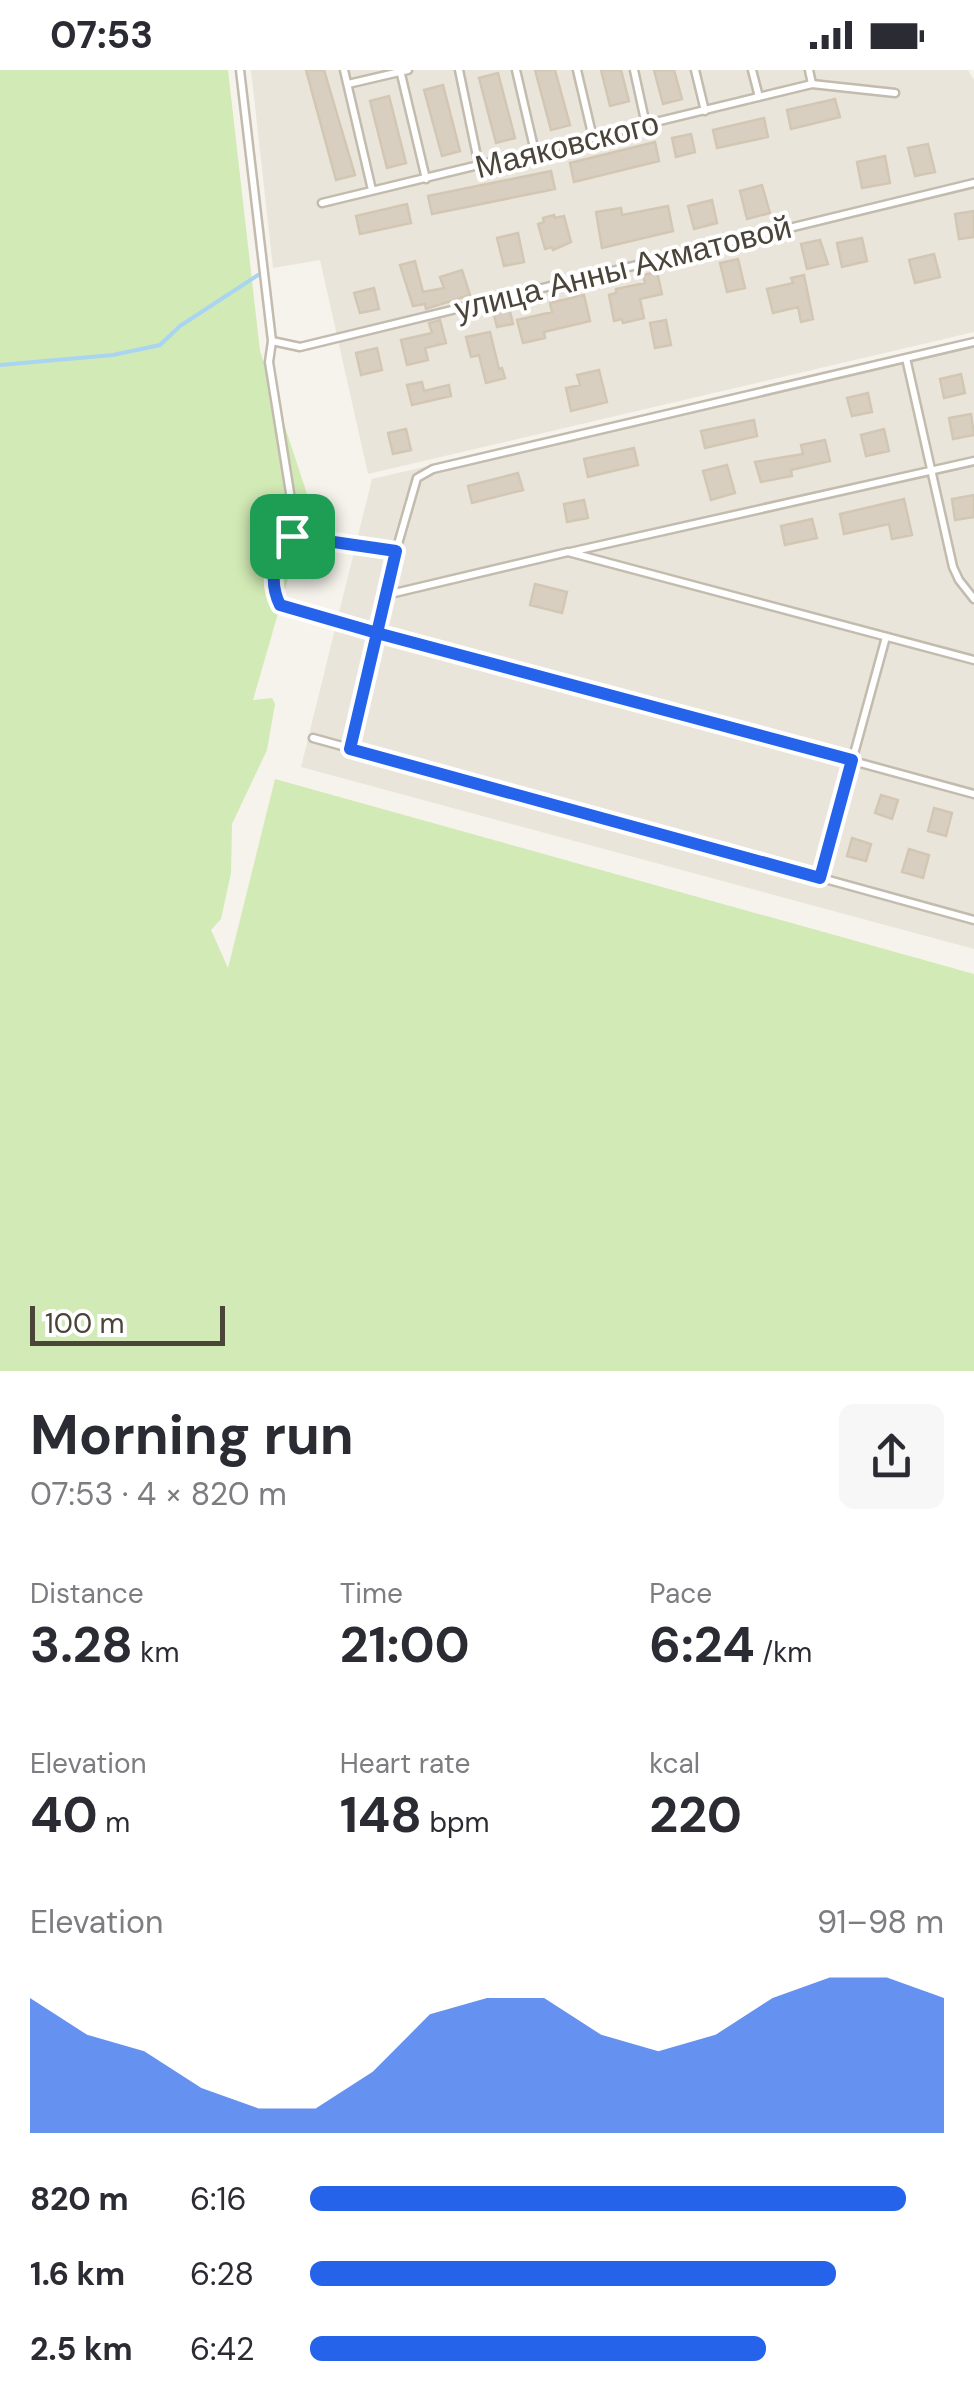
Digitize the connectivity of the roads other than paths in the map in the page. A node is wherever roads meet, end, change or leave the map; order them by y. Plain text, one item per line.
1 (240, 70) edge
2 (344, 70) edge
3 (458, 70) edge
4 (516, 70) edge
5 (577, 70) edge
6 (634, 70) edge
7 (695, 70) edge
8 (752, 70) edge
9 (808, 70) edge
10 (403, 71) edge
11 (348, 84) junction
12 (812, 84) junction
13 (894, 93) dead end
14 (758, 97) junction
15 (705, 111) junction
16 (646, 125) junction
17 (593, 138) junction
18 (535, 152) junction
19 (479, 166) junction
20 (426, 179) junction
21 (974, 183) edge
22 (372, 190) junction
23 (322, 203) dead end
24 (272, 341) junction
25 (974, 342) edge
26 (906, 358) junction
27 (974, 461) edge
28 (931, 471) junction
29 (292, 536) junction
30 (396, 551) junction
31 (568, 552) junction
32 (386, 595) junction
33 (974, 600) edge
34 (377, 633) junction
35 (886, 636) junction
36 (974, 660) edge
37 (313, 738) dead end
38 (350, 749) junction
39 (852, 760) junction
40 (974, 794) edge
41 (820, 878) junction
42 (974, 920) edge

1 - 24 lane
2 - 11 lane
3 - 19 lane
4 - 18 lane
5 - 17 lane
6 - 16 lane
7 - 15 lane
8 - 14 lane
9 - 12 lane
10 - 11 lane
10 - 20 lane
11 - 22 lane
12 - 13 lane, Маяковского
12 - 14 lane, Маяковского
14 - 15 lane, Маяковского
15 - 16 lane, Маяковского
16 - 17 lane, Маяковского
17 - 18 lane, Маяковского
18 - 19 lane, Маяковского
19 - 20 lane, Маяковского
20 - 22 lane, Маяковского
21 - 24 lane, улица Анны Ахматовой
22 - 23 lane, Маяковского
24 - 29 lane
25 - 26 lane
26 - 28 lane
26 - 30 lane
27 - 28 lane
28 - 31 lane
28 - 33 lane
29 - 30 lane
29 - 34 lane
30 - 32 lane
31 - 32 lane
31 - 35 lane
32 - 34 lane
34 - 38 lane
34 - 39 lane
35 - 36 lane
35 - 39 lane
37 - 38 lane
38 - 41 lane
39 - 40 lane
39 - 41 lane
41 - 42 lane

